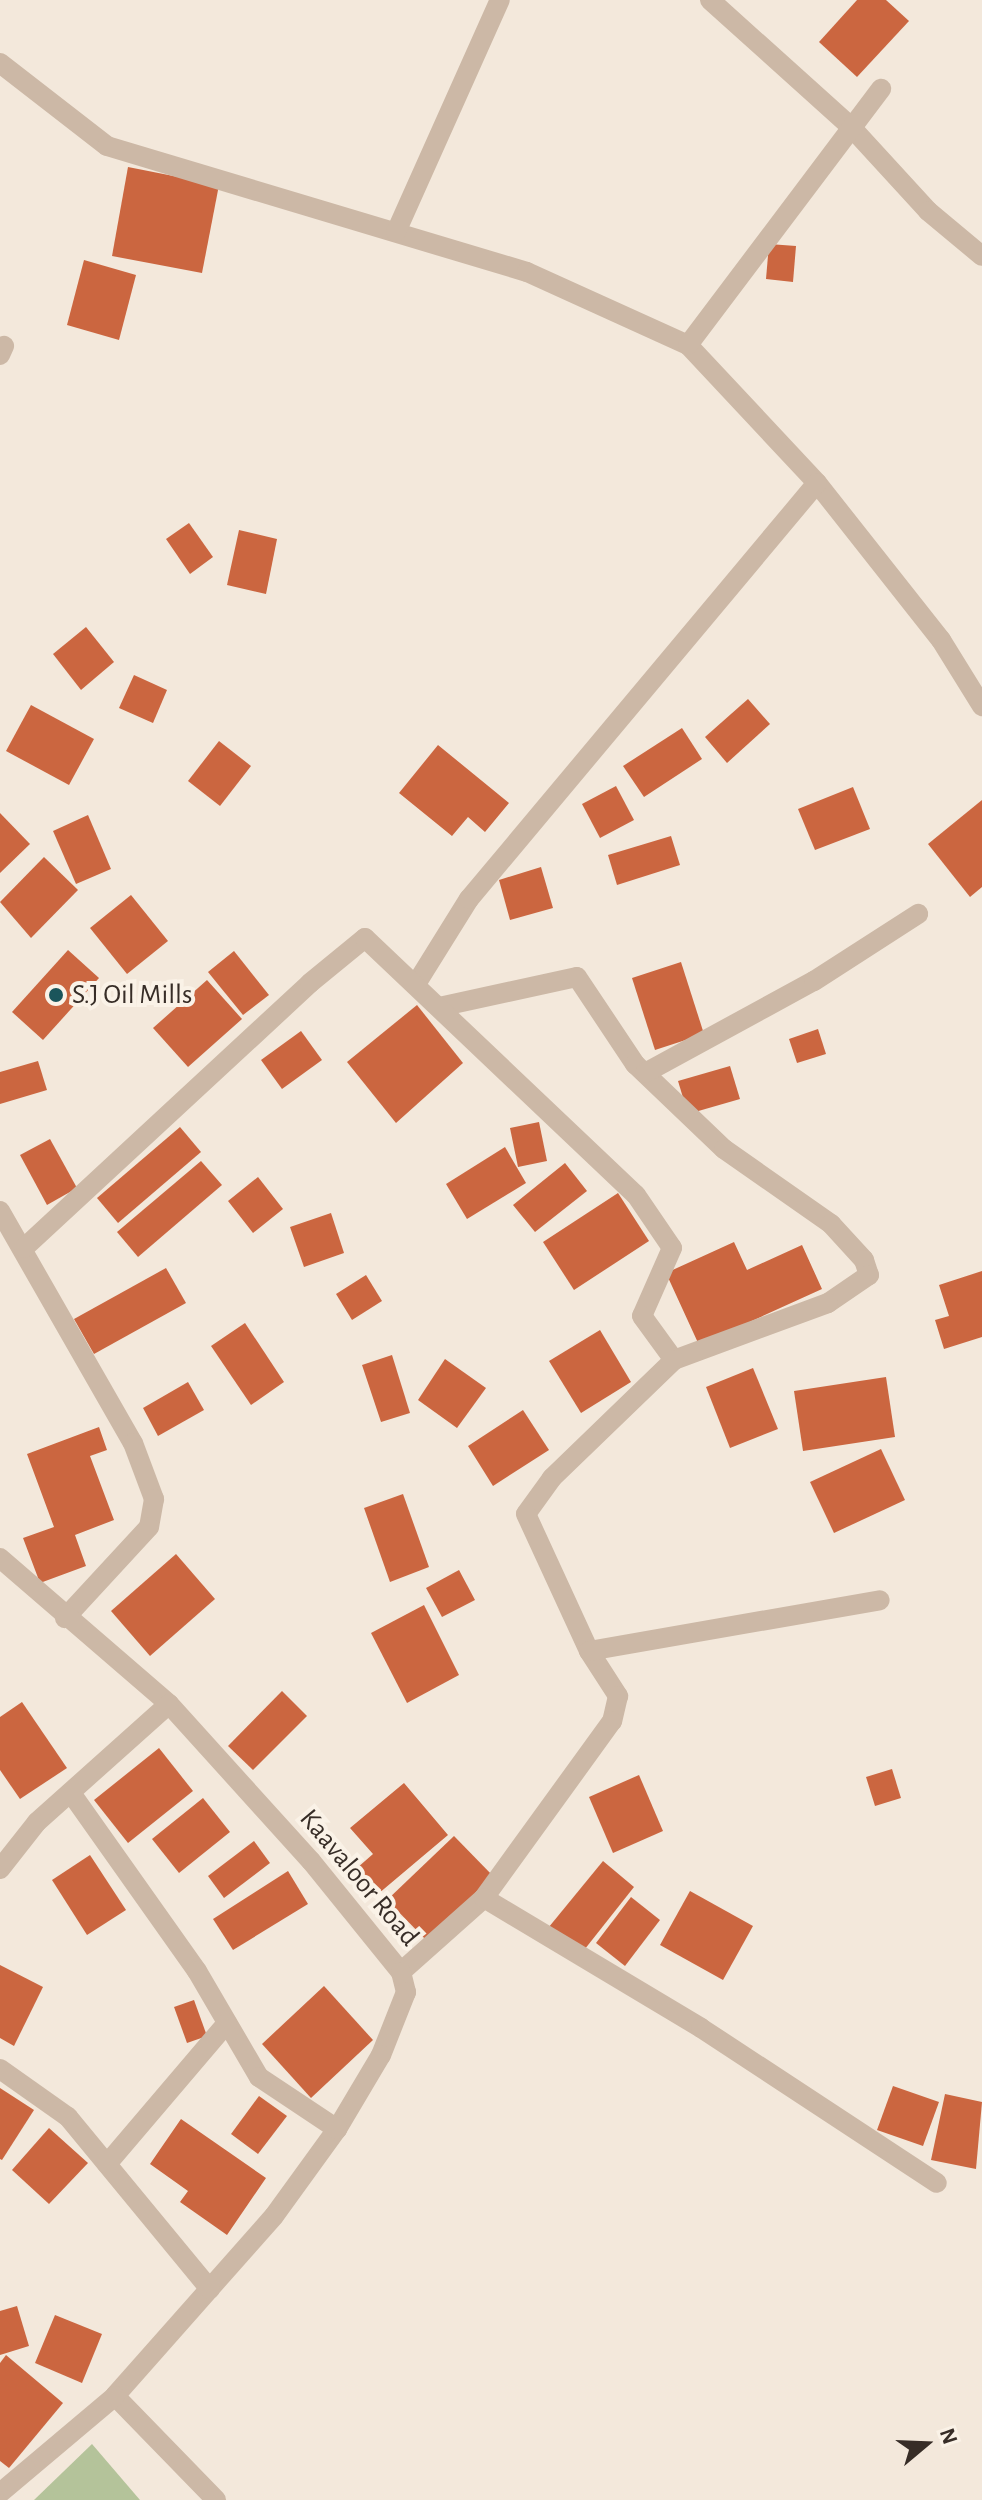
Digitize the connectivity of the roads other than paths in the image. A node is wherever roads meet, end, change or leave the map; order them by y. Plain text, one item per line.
1 (500, 0) edge
2 (710, 0) edge
3 (0, 63) edge
4 (881, 89) dead end
5 (852, 128) junction
6 (396, 232) junction
7 (982, 256) edge
8 (688, 345) junction
9 (817, 483) junction
10 (982, 706) edge
11 (918, 914) dead end
12 (416, 984) junction
13 (439, 1007) junction
14 (645, 1073) junction
15 (0, 1211) edge
16 (24, 1248) junction
17 (674, 1360) junction
18 (0, 1558) edge
19 (880, 1600) dead end
20 (65, 1618) junction
21 (589, 1651) junction
22 (169, 1704) junction
23 (71, 1793) junction
24 (0, 1869) edge
25 (484, 1898) junction
26 (401, 1972) junction
27 (227, 2023) junction
28 (0, 2069) edge
29 (337, 2129) junction
30 (107, 2164) junction
31 (937, 2183) dead end
32 (210, 2289) junction
33 (115, 2396) junction
34 (0, 2493) edge
35 (216, 2500) edge

1 - 6 street
2 - 5 street
3 - 6 street
4 - 5 street
5 - 7 street
5 - 8 street
6 - 8 street
8 - 9 street
9 - 10 street
9 - 12 street
11 - 14 street
12 - 13 street
12 - 16 street
13 - 14 street
13 - 17 street
14 - 17 street
15 - 16 street
16 - 20 street
17 - 21 street
18 - 20 street, Kaavaloor Road
19 - 21 street
20 - 22 street, Kaavaloor Road
21 - 25 street
22 - 23 street
22 - 26 street, Kaavaloor Road
23 - 24 street
23 - 27 street
25 - 26 street
25 - 31 street
26 - 29 street, Kaavaloor Road
27 - 29 street
27 - 30 street
28 - 30 street
29 - 32 street, Kaavaloor Road
30 - 32 street
32 - 33 street, Kaavaloor Road
33 - 34 street, Kaavaloor Road
33 - 35 street

